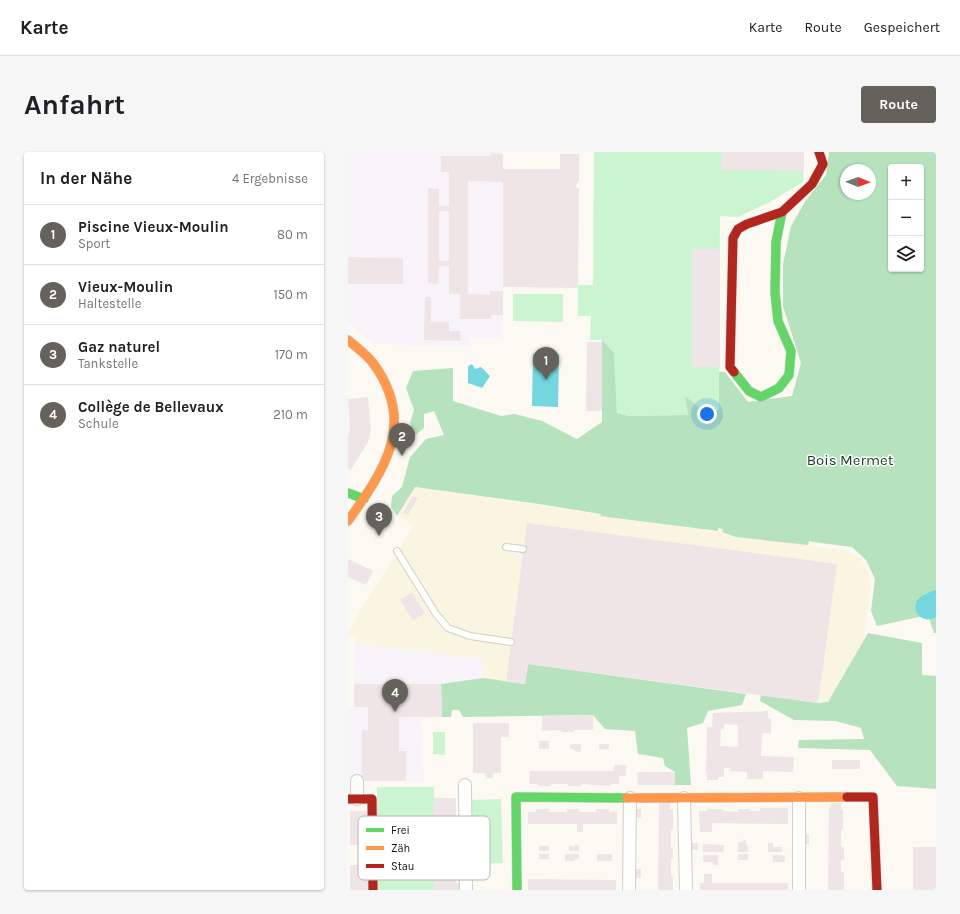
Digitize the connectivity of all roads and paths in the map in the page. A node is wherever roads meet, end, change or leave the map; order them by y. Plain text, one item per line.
1 (820, 152) edge
2 (782, 212) junction
3 (348, 340) edge
4 (348, 493) edge
5 (364, 500) junction
6 (348, 521) edge
7 (506, 547) dead end
8 (524, 549) dead end
9 (397, 551) dead end
10 (511, 642) dead end
11 (357, 781) dead end
12 (465, 785) dead end
13 (630, 798) junction
14 (684, 798) junction
15 (799, 798) junction
16 (353, 799) edge
17 (372, 816) edge
18 (465, 816) edge
19 (373, 880) edge
20 (466, 880) edge
21 (373, 890) edge
22 (466, 890) edge
23 (517, 890) edge
24 (629, 890) edge
25 (686, 890) edge
26 (799, 890) edge
27 (877, 890) edge

1 - 2 street
2 - 2 street
3 - 5 street
4 - 5 street
5 - 6 street
7 - 8 lane
9 - 10 lane
11 - 16 street
12 - 18 street
13 - 14 street
13 - 23 street
13 - 24 street
14 - 15 street
14 - 25 street
15 - 26 street
15 - 27 street
16 - 17 street
19 - 21 street
20 - 22 street

